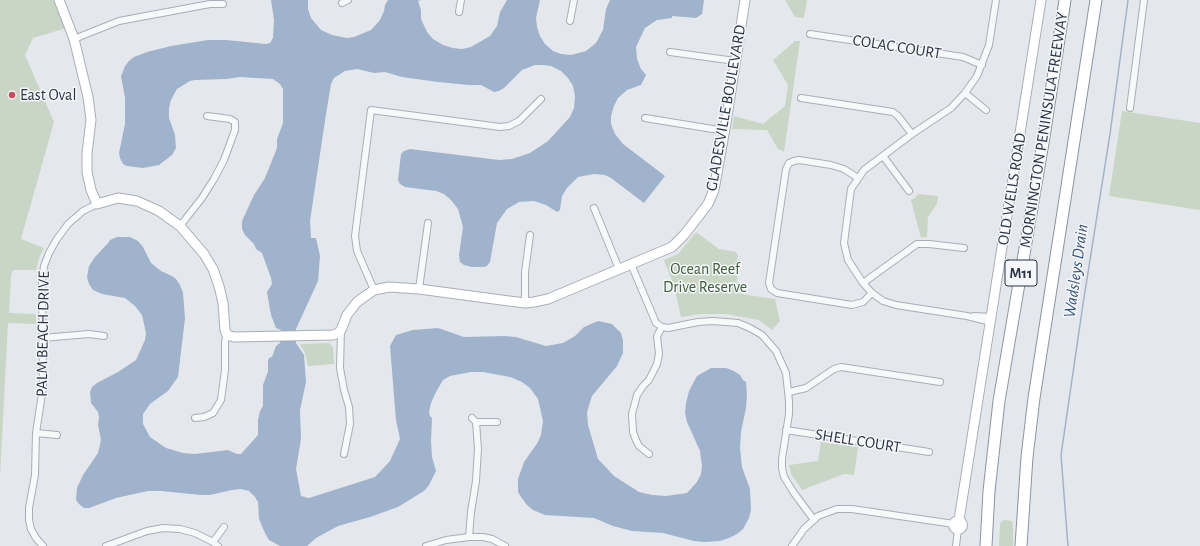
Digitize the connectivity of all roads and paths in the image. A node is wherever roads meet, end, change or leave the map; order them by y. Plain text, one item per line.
1 (59, 0) edge
2 (462, 0) edge
3 (574, 0) edge
4 (745, 0) edge
5 (996, 0) edge
6 (1041, 0) edge
7 (1065, 0) edge
8 (1096, 0) edge
9 (1144, 0) edge
10 (223, 4) dead end
11 (459, 12) dead end
12 (570, 21) dead end
13 (810, 34) dead end
14 (74, 39) junction
15 (670, 52) dead end
16 (735, 62) junction
17 (982, 65) junction
18 (965, 93) junction
19 (801, 98) dead end
20 (541, 99) dead end
21 (1130, 108) dead end
22 (986, 110) dead end
23 (207, 116) dead end
24 (645, 118) dead end
25 (724, 131) junction
26 (912, 134) junction
27 (883, 156) junction
28 (858, 178) junction
29 (909, 191) dead end
30 (96, 204) junction
31 (594, 208) dead end
32 (428, 223) dead end
33 (180, 226) junction
34 (530, 235) dead end
35 (964, 248) dead end
36 (631, 264) junction
37 (620, 269) junction
38 (863, 283) junction
39 (419, 289) junction
40 (374, 290) junction
41 (872, 293) junction
42 (525, 303) junction
43 (992, 320) junction
44 (662, 327) junction
45 (341, 330) junction
46 (227, 335) junction
47 (104, 336) dead end
48 (42, 338) junction
49 (940, 382) dead end
50 (789, 392) junction
51 (194, 418) dead end
52 (497, 422) dead end
53 (786, 430) junction
54 (36, 433) junction
55 (57, 435) dead end
56 (929, 452) dead end
57 (344, 454) dead end
58 (649, 454) dead end
59 (814, 520) junction
60 (957, 525) junction
61 (224, 527) dead end
62 (469, 536) junction
63 (216, 544) edge
64 (43, 546) edge
65 (106, 546) edge
66 (426, 546) edge
67 (505, 546) edge
68 (792, 546) edge
69 (956, 546) edge
70 (986, 546) edge
71 (1021, 546) edge

1 - 14 street
2 - 11 street
3 - 12 street
4 - 16 street, GLADESVILLE BOULEVARD
5 - 17 street
6 - 43 street, OLD WELLS ROAD
7 - 70 highway, MORNINGTON PENINSULA FREEWAY / M11
8 - 71 highway, MORNINGTON PENINSULA FREEWAY / M11
9 - 21 street
10 - 14 street
13 - 17 street, COLAC COURT
14 - 30 street
15 - 16 street
16 - 25 street, GLADESVILLE BOULEVARD
17 - 18 street
18 - 22 street
18 - 26 street
19 - 26 street
20 - 40 street
23 - 33 street
24 - 25 street
25 - 36 street, GLADESVILLE BOULEVARD
26 - 27 street
27 - 28 street
27 - 29 street
28 - 38 street
28 - 41 street
30 - 33 street, PALM BEACH DRIVE
30 - 48 street, PALM BEACH DRIVE
31 - 37 street
32 - 39 street
33 - 46 street, PALM BEACH DRIVE
34 - 42 street
35 - 38 street
36 - 37 street, GLADESVILLE BOULEVARD
36 - 44 street
37 - 42 street, GLADESVILLE BOULEVARD
38 - 41 street
39 - 40 street, GLADESVILLE BOULEVARD
39 - 42 street, GLADESVILLE BOULEVARD
40 - 45 street, GLADESVILLE BOULEVARD
41 - 43 street
43 - 60 street, OLD WELLS ROAD
44 - 50 street
44 - 58 street
45 - 46 street
45 - 57 street
46 - 51 street
47 - 48 street
48 - 54 street, PALM BEACH DRIVE
49 - 50 street
50 - 53 street
52 - 62 street
53 - 56 street, SHELL COURT
53 - 59 street
54 - 55 street
54 - 64 street, PALM BEACH DRIVE
59 - 60 street
59 - 68 street
60 - 69 street, OLD WELLS ROAD
61 - 63 street
62 - 66 street
62 - 67 street
63 - 65 street

